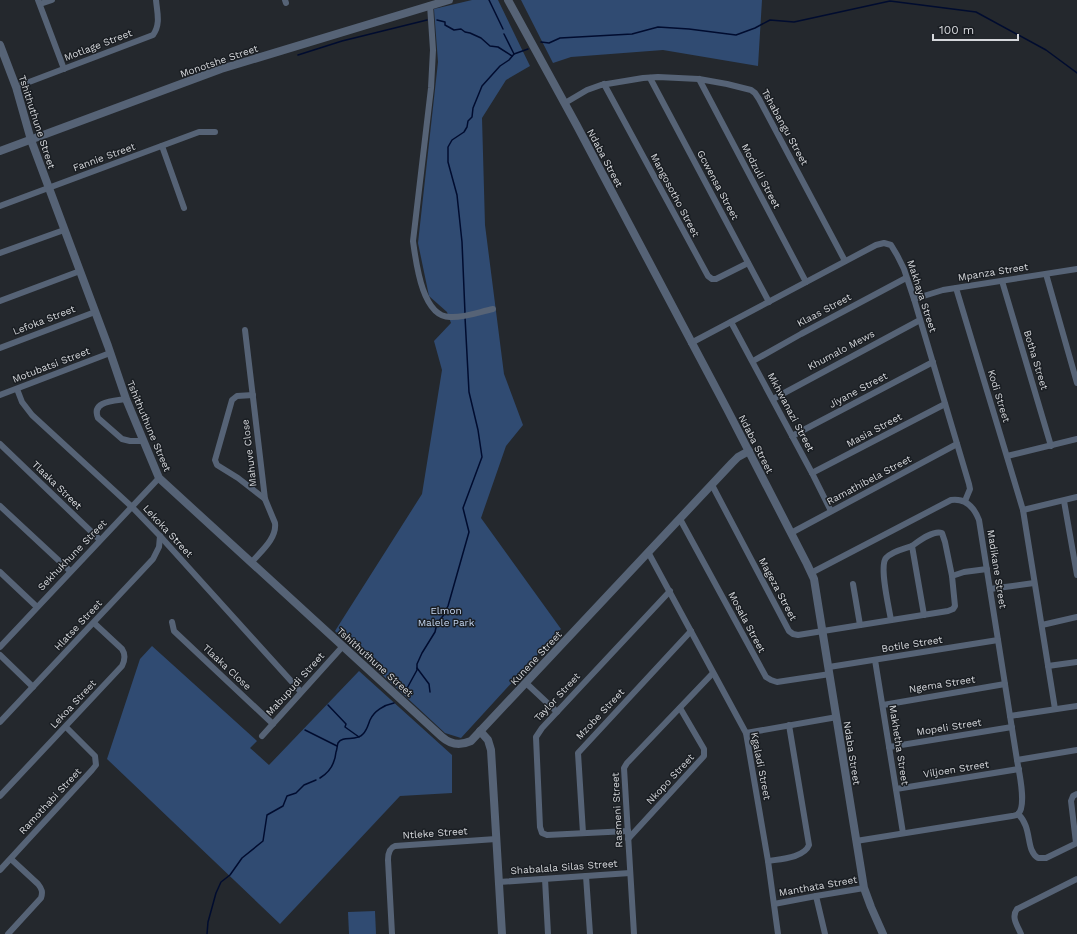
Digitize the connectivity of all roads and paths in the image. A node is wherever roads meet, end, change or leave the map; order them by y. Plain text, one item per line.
1 (52, 0) edge
2 (156, 0) edge
3 (449, 0) edge
4 (508, 0) edge
5 (39, 2) edge
6 (430, 5) junction
7 (0, 45) edge
8 (64, 69) junction
9 (650, 78) junction
10 (699, 79) junction
11 (604, 84) junction
12 (16, 87) junction
13 (565, 103) junction
14 (215, 132) dead end
15 (31, 140) junction
16 (162, 146) junction
17 (0, 151) edge
18 (49, 188) junction
19 (0, 206) edge
20 (184, 208) dead end
21 (64, 230) junction
22 (0, 253) edge
23 (845, 261) junction
24 (748, 263) junction
25 (1077, 269) edge
26 (80, 271) junction
27 (1046, 274) junction
28 (906, 278) junction
29 (1002, 281) junction
30 (806, 282) junction
31 (956, 288) junction
32 (914, 299) junction
33 (0, 301) edge
34 (768, 302) junction
35 (493, 309) dead end
36 (95, 312) junction
37 (920, 320) junction
38 (732, 322) junction
39 (245, 330) dead end
40 (691, 343) junction
41 (0, 348) edge
42 (110, 353) junction
43 (753, 362) junction
44 (933, 362) junction
45 (1077, 383) edge
46 (17, 389) junction
47 (0, 395) edge
48 (253, 395) junction
49 (126, 399) junction
50 (772, 399) junction
51 (945, 404) junction
52 (792, 436) junction
53 (1077, 439) edge
54 (143, 441) junction
55 (0, 444) edge
56 (957, 444) junction
57 (1051, 446) junction
58 (749, 451) junction
59 (1007, 456) junction
60 (812, 473) junction
61 (159, 478) junction
62 (712, 485) junction
63 (1077, 497) edge
64 (265, 499) junction
65 (965, 501) junction
66 (1064, 501) junction
67 (0, 506) edge
68 (132, 507) junction
69 (1023, 510) junction
70 (831, 511) junction
71 (680, 518) junction
72 (791, 533) junction
73 (160, 536) junction
74 (100, 540) junction
75 (912, 546) junction
76 (648, 552) junction
77 (251, 563) junction
78 (987, 569) junction
79 (70, 572) junction
80 (811, 573) junction
81 (1, 574) edge
82 (1077, 575) edge
83 (952, 576) junction
84 (1034, 583) junction
85 (853, 584) dead end
86 (990, 589) junction
87 (670, 591) junction
88 (37, 607) junction
89 (924, 615) junction
90 (1077, 617) edge
91 (891, 620) junction
92 (172, 622) dead end
93 (94, 623) junction
94 (860, 625) junction
95 (1042, 625) junction
96 (823, 630) junction
97 (692, 631) junction
98 (998, 640) junction
99 (343, 646) junction
100 (0, 647) edge
101 (0, 655) edge
102 (875, 660) junction
103 (1077, 662) edge
104 (1048, 666) junction
105 (829, 671) junction
106 (714, 673) junction
107 (526, 683) junction
108 (1005, 684) junction
109 (33, 687) junction
110 (302, 692) junction
111 (883, 704) junction
112 (1077, 706) edge
113 (680, 708) junction
114 (1055, 709) junction
115 (557, 712) junction
116 (1010, 716) junction
117 (837, 717) junction
118 (0, 722) edge
119 (273, 724) junction
120 (789, 725) junction
121 (66, 727) junction
122 (1012, 727) junction
123 (480, 731) junction
124 (746, 733) junction
125 (262, 736) dead end
126 (889, 746) junction
127 (1077, 750) edge
128 (1017, 760) junction
129 (1019, 769) junction
130 (896, 789) junction
131 (1077, 794) edge
132 (0, 796) edge
133 (1018, 814) junction
134 (628, 830) junction
135 (583, 833) junction
136 (903, 833) junction
137 (628, 838) junction
138 (496, 839) junction
139 (856, 841) junction
140 (1077, 843) edge
141 (11, 859) junction
142 (768, 861) junction
143 (0, 870) edge
144 (630, 873) junction
145 (586, 876) junction
146 (545, 879) junction
147 (1077, 879) edge
148 (499, 882) junction
149 (864, 888) junction
150 (816, 896) junction
151 (774, 904) junction
152 (8, 934) edge
153 (392, 934) edge
154 (502, 934) edge
155 (548, 934) edge
156 (590, 934) edge
157 (634, 934) edge
158 (778, 934) edge
159 (825, 934) edge
160 (883, 934) edge
161 (1021, 934) edge

1 - 5 street
2 - 8 street, Motlage Street
3 - 6 street, Monotshe Street
4 - 13 street, Ndaba Street
5 - 8 street
6 - 15 street, Monotshe Street
6 - 35 street
7 - 12 street, Tshithuthune Street
8 - 12 street, Motlage Street
9 - 10 street, Tshabangu Street
9 - 11 street, Tshabangu Street
9 - 24 street, Gcwensa Street
10 - 23 street, Tshabangu Street
10 - 30 street, Modzuli Street
11 - 13 street, Tshabangu Street
11 - 24 street, Mangosotho Street
12 - 15 street, Tshithuthune Street
13 - 40 street, Ndaba Street
14 - 16 street, Fannie Street
15 - 17 street, Monotshe Street
15 - 18 street, Tshithuthune Street
16 - 18 street, Fannie Street
16 - 20 street
18 - 19 street, Fannie Street
18 - 21 street, Tshithuthune Street
21 - 22 street
21 - 26 street, Tshithuthune Street
23 - 28 street, Makhaya Street
23 - 30 street, Makhaya Street
24 - 34 street, Gcwensa Street
25 - 27 street, Mpanza Street
26 - 33 street
26 - 36 street, Tshithuthune Street
27 - 29 street, Mpanza Street
27 - 45 street
28 - 32 street, Makhaya Street
28 - 43 street, Klaas Street
29 - 31 street, Mpanza Street
29 - 57 street, Botha Street
30 - 34 street, Makhaya Street
31 - 32 street, Mpanza Street
31 - 59 street, Kodi Street
32 - 37 street, Makhaya Street
34 - 38 street, Makhaya Street
36 - 41 street, Lefoka Street
36 - 42 street, Tshithuthune Street
37 - 44 street, Makhaya Street
37 - 50 street, Khumalo Mews
38 - 40 street, Makhaya Street
38 - 43 street, Mkhwanazi Street
39 - 48 street, Mahuve Close
40 - 58 street, Ndaba Street
42 - 46 street, Motubatsi Street
42 - 49 street, Tshithuthune Street
43 - 50 street, Mkhwanazi Street
44 - 51 street, Makhaya Street
44 - 52 street, Jiyane Street
46 - 47 street, Motubatsi Street
46 - 68 street, Lekoka Street
48 - 64 street, Mahuve Close
48 - 64 street
49 - 54 street, Tshithuthune Street
49 - 54 street
50 - 52 street, Mkhwanazi Street
51 - 56 street, Makhaya Street
51 - 60 street, Masia Street
52 - 60 street, Mkhwanazi Street
53 - 57 street
54 - 61 street, Tshithuthune Street
55 - 74 street, Tlaaka Street
56 - 65 street, Makhaya Street
56 - 70 street, Ramathibela Street
57 - 59 street
58 - 62 street, Kunene Street
58 - 72 street, Ndaba Street
59 - 69 street, Kodi Street
60 - 70 street, Mkhwanazi Street
61 - 68 street, Sekhukhune Street
61 - 77 street, Tshithuthune Street
62 - 71 street, Kunene Street
62 - 96 street, Mageza Street
63 - 66 street
64 - 77 street, Mahuve Close
65 - 78 street, Madikane Street
65 - 80 street
66 - 69 street
66 - 82 street
67 - 79 street
68 - 73 street, Lekoka Street
68 - 74 street, Sekhukhune Street
69 - 84 street, Kodi Street
70 - 72 street, Ramathibela Street
71 - 76 street, Kunene Street
71 - 105 street, Mosala Street
72 - 80 street, Ndaba Street
73 - 93 street, Hlatse Street
73 - 110 street, Lekoka Street
74 - 79 street, Sekhukhune Street
75 - 83 street, Mageza Street
75 - 89 street
75 - 91 street, Mageza Street
76 - 87 street, Kgaladi Street
76 - 107 street, Kunene Street
77 - 99 street, Tshithuthune Street
78 - 83 street
78 - 86 street, Madikane Street
79 - 88 street, Sekhukhune Street
80 - 96 street, Ndaba Street
81 - 88 street
83 - 89 street, Mageza Street
84 - 86 street
84 - 95 street, Kodi Street
85 - 94 street
86 - 98 street, Madikane Street
87 - 97 street, Kgaladi Street
87 - 115 street, Taylor Street
88 - 100 street, Sekhukhune Street
89 - 91 street, Mageza Street
90 - 95 street
91 - 94 street, Mageza Street
92 - 119 street, Tlaaka Close
93 - 109 street, Hlatse Street
93 - 121 street, Lekoa Street
94 - 96 street, Mageza Street
95 - 104 street, Kodi Street
96 - 105 street, Ndaba Street
97 - 106 street, Kgaladi Street
97 - 135 street, Mzobe Street
98 - 102 street, Botile Street
98 - 108 street, Madikane Street
99 - 110 street, Mabupudi Street
99 - 123 street, Tshithuthune Street
101 - 109 street
102 - 105 street, Botile Street
102 - 111 street, Makhetha Street
103 - 104 street
104 - 114 street, Kodi Street
105 - 117 street, Ndaba Street
106 - 113 street, Rasmeni Street
106 - 124 street, Kgaladi Street
107 - 115 street
107 - 123 street, Kunene Street
108 - 111 street, Ngema Street
108 - 116 street, Madikane Street
109 - 118 street, Hlatse Street
110 - 119 street, Mabupudi Street
111 - 126 street, Makhetha Street
112 - 114 street
113 - 134 street, Rasmeni Street
113 - 137 street, Nkopo Street
114 - 116 street
115 - 135 street, Taylor Street
116 - 122 street, Madikane Street
117 - 120 street
117 - 139 street, Ndaba Street
119 - 125 street, Mabupudi Street
120 - 124 street
120 - 142 street
121 - 132 street, Lekoa Street
121 - 141 street, Ramothabi Street
122 - 126 street, Mopeli Street
122 - 128 street, Madikane Street
123 - 138 street
124 - 142 street, Kgaladi Street
126 - 130 street, Makhetha Street
127 - 128 street
128 - 129 street, Madikane Street
129 - 130 street, Viljoen Street
129 - 133 street, Madikane Street
130 - 136 street, Makhetha Street
131 - 140 street
133 - 136 street
133 - 140 street
134 - 135 street, Taylor Street
134 - 137 street, Rasmeni Street
136 - 139 street
137 - 144 street, Rasmeni Street
138 - 148 street
138 - 153 street, Ntleke Street
139 - 149 street, Ndaba Street
141 - 143 street, Ramothabi Street
141 - 152 street
142 - 151 street, Kgaladi Street
144 - 145 street, Shabalala Silas Street
144 - 157 street, Rasmeni Street
145 - 146 street, Shabalala Silas Street
145 - 156 street
146 - 148 street, Shabalala Silas Street
146 - 155 street
147 - 161 street
148 - 154 street
149 - 150 street, Manthata Street
149 - 160 street, Ndaba Street
150 - 151 street, Manthata Street
150 - 159 street
151 - 158 street, Kgaladi Street

